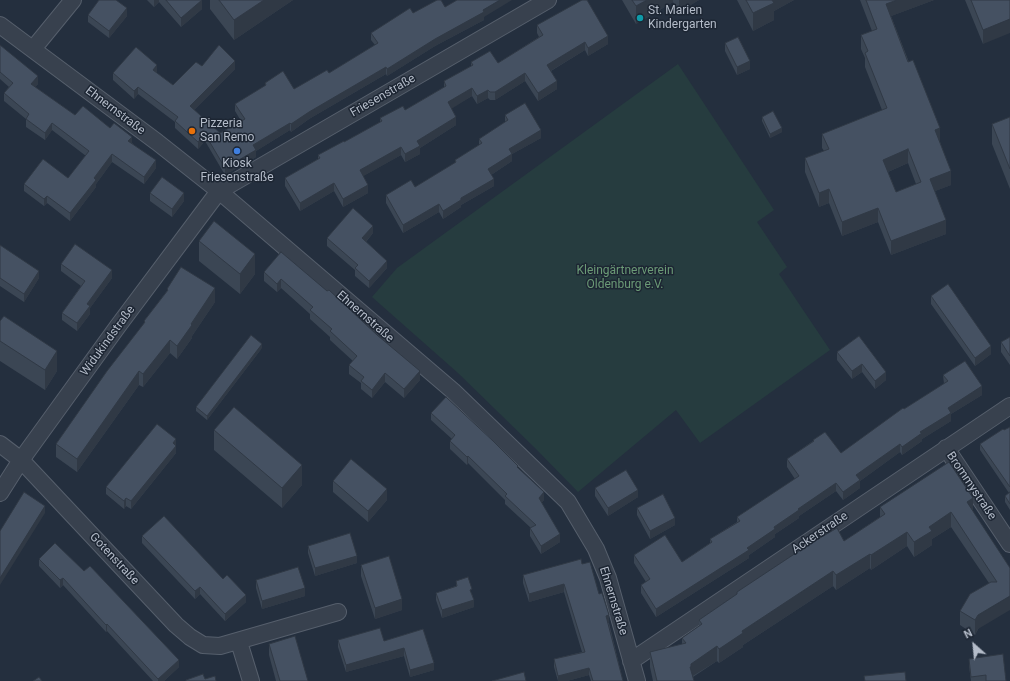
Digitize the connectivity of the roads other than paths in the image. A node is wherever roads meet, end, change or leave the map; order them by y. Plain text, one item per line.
1 (74, 0) edge
2 (548, 0) edge
3 (0, 25) edge
4 (33, 49) junction
5 (219, 191) junction
6 (1010, 406) edge
7 (0, 444) edge
8 (946, 448) junction
9 (21, 460) junction
10 (0, 492) edge
11 (1010, 544) edge
12 (338, 612) dead end
13 (239, 642) junction
14 (631, 661) junction
15 (251, 681) edge
16 (637, 681) edge

1 - 4 street
2 - 5 street, Friesenstraße
3 - 4 street, Ehnernstraße
4 - 5 street, Ehnernstraße
5 - 9 street, Widukindstraße
5 - 14 street, Ehnernstraße
6 - 8 street, Ackerstraße
7 - 9 street, Gotenstraße
8 - 11 street, Brommystraße
8 - 14 street, Ackerstraße
9 - 10 street, Widukindstraße
9 - 13 street, Gotenstraße
12 - 13 street, Gotenstraße
13 - 15 street
14 - 16 street, Ehnernstraße

